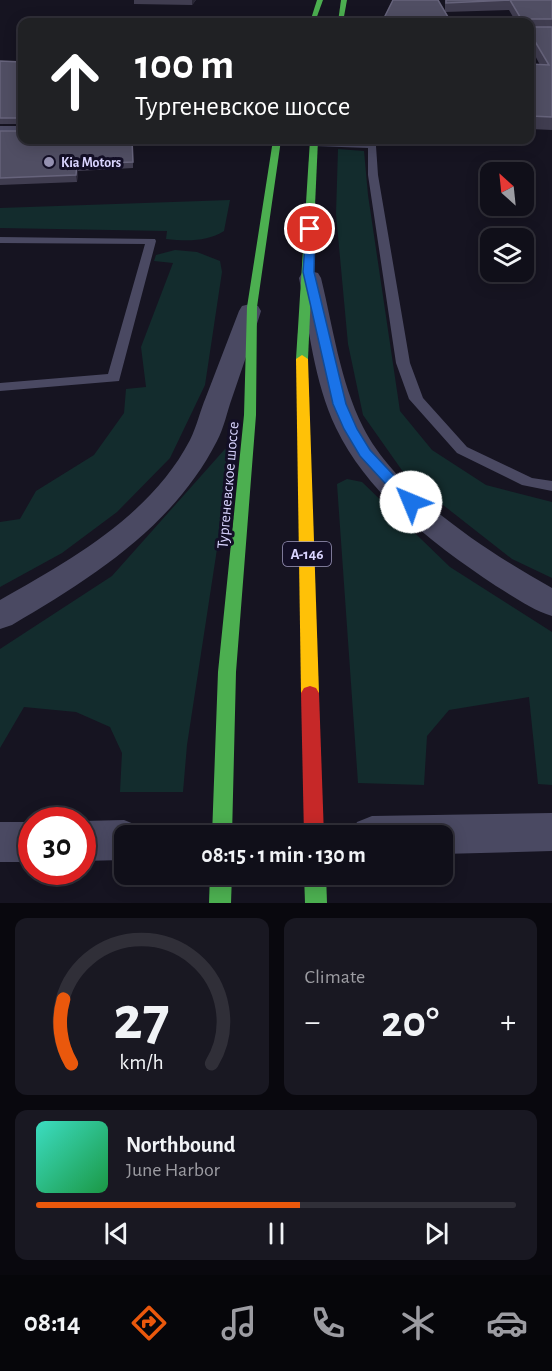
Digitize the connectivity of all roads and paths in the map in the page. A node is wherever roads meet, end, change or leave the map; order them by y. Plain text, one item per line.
1 (320, 0) edge
2 (345, 0) edge
3 (313, 18) edge
4 (341, 18) edge
5 (0, 131) edge
6 (18, 131) edge
7 (276, 144) edge
8 (314, 144) edge
9 (349, 144) edge
10 (0, 240) edge
11 (308, 272) junction
12 (252, 307) junction
13 (0, 387) edge
14 (552, 486) edge
15 (552, 604) edge
16 (0, 616) edge
17 (222, 825) edge
18 (314, 825) edge
19 (552, 832) edge
20 (453, 834) edge
21 (114, 840) edge
22 (96, 841) edge
23 (0, 842) edge
24 (18, 842) edge
25 (221, 885) edge
26 (315, 885) edge
27 (220, 903) edge
28 (316, 903) edge

1 - 3 highway
2 - 4 highway
5 - 6 street
7 - 12 highway, Тургеневское шоссе
8 - 11 highway, А-146
9 - 14 lane
10 - 13 lane
11 - 15 street
11 - 18 highway, А-146
12 - 16 street
12 - 17 highway, Тургеневское шоссе
19 - 20 street
21 - 22 street
23 - 24 street
25 - 27 highway
26 - 28 highway

